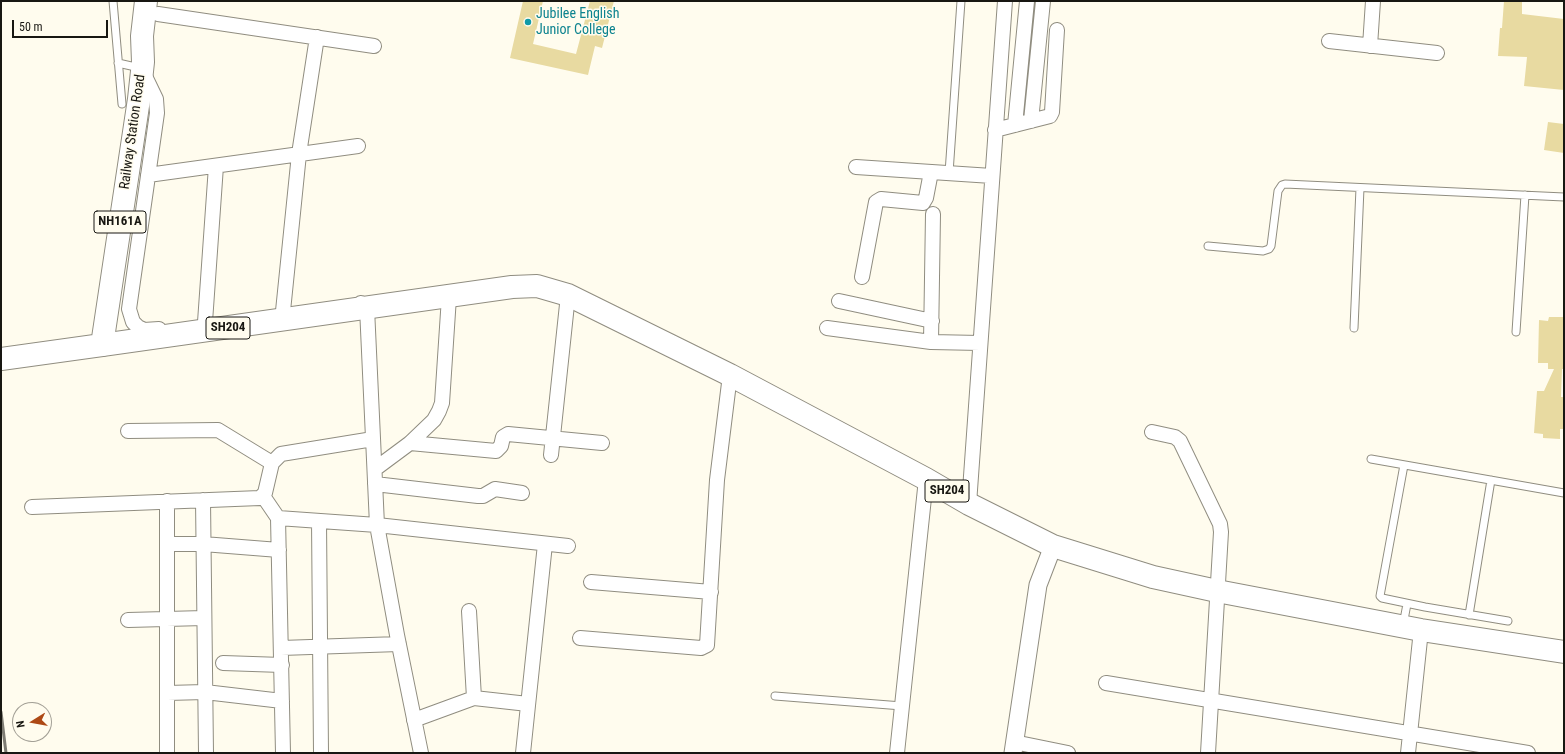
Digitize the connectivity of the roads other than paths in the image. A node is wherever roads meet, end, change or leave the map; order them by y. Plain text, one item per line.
1 (113, 1) edge
2 (961, 1) edge
3 (1005, 1) edge
4 (1027, 1) edge
5 (1043, 1) edge
6 (1373, 1) edge
7 (155, 5) edge
8 (1057, 30) dead end
9 (317, 37) junction
10 (1329, 41) dead end
11 (374, 46) dead end
12 (1370, 46) junction
13 (1437, 53) dead end
14 (118, 63) junction
15 (142, 65) junction
16 (130, 101) junction
17 (1031, 121) junction
18 (1015, 125) junction
19 (995, 130) junction
20 (358, 146) dead end
21 (298, 154) junction
22 (216, 166) junction
23 (856, 167) dead end
24 (931, 172) junction
25 (948, 173) junction
26 (148, 175) junction
27 (992, 176) junction
28 (1360, 188) junction
29 (1525, 195) junction
30 (1564, 197) edge
31 (933, 214) dead end
32 (1208, 246) dead end
33 (862, 277) dead end
34 (568, 295) junction
35 (449, 297) junction
36 (839, 301) dead end
37 (361, 309) junction
38 (283, 311) junction
39 (932, 320) junction
40 (205, 322) junction
41 (827, 328) dead end
42 (1354, 328) dead end
43 (1516, 332) dead end
44 (931, 342) junction
45 (980, 343) junction
46 (102, 345) junction
47 (1, 359) edge
48 (730, 375) junction
49 (128, 430) dead end
50 (1152, 432) dead end
51 (373, 439) junction
52 (553, 439) junction
53 (410, 443) junction
54 (602, 443) dead end
55 (551, 455) dead end
56 (1371, 459) dead end
57 (272, 463) junction
58 (1404, 465) junction
59 (375, 469) junction
60 (926, 479) junction
61 (1491, 480) junction
62 (375, 484) junction
63 (522, 493) dead end
64 (1564, 493) edge
65 (263, 496) junction
66 (203, 500) junction
67 (167, 501) junction
68 (969, 504) junction
69 (32, 507) dead end
70 (278, 518) junction
71 (319, 521) junction
72 (377, 525) junction
73 (167, 544) junction
74 (203, 544) junction
75 (545, 544) junction
76 (568, 546) dead end
77 (1053, 546) junction
78 (279, 550) junction
79 (591, 582) dead end
80 (1217, 591) junction
81 (711, 592) junction
82 (1407, 604) junction
83 (469, 611) dead end
84 (1470, 615) junction
85 (167, 618) junction
86 (204, 618) junction
87 (128, 620) dead end
88 (1508, 621) dead end
89 (1412, 629) junction
90 (580, 638) dead end
91 (399, 644) junction
92 (320, 647) junction
93 (281, 648) junction
94 (1564, 652) edge
95 (223, 663) dead end
96 (282, 665) junction
97 (1106, 682) dead end
98 (205, 692) junction
99 (167, 693) junction
100 (776, 696) dead end
101 (474, 698) junction
102 (1210, 699) junction
103 (282, 701) junction
104 (528, 704) junction
105 (902, 706) junction
106 (414, 720) junction
107 (1410, 732) junction
108 (1013, 748) edge
109 (167, 753) edge
110 (206, 753) edge
111 (283, 753) edge
112 (321, 753) edge
113 (421, 753) edge
114 (523, 753) edge
115 (897, 753) edge
116 (1068, 753) edge
117 (1208, 753) edge
118 (1408, 753) edge
119 (1528, 753) edge

1 - 14 lane
2 - 25 lane
3 - 19 street
4 - 18 street
5 - 17 street
6 - 12 street
7 - 9 street
7 - 15 main road, Railway Station Road / NH161A
8 - 17 street
9 - 11 street
9 - 21 street
10 - 12 street
12 - 13 street
14 - 15 lane
14 - 16 lane
15 - 16 main road, Railway Station Road / NH161A
15 - 26 street
16 - 46 main road, Railway Station Road / NH161A
17 - 18 street
18 - 19 street
19 - 27 street
20 - 21 street
21 - 22 street
21 - 38 street
22 - 26 street
22 - 40 street
23 - 24 street
24 - 25 street
24 - 33 street
25 - 27 street
26 - 40 street
27 - 45 street
28 - 29 lane
28 - 32 lane
28 - 42 lane
29 - 30 lane
29 - 43 lane
31 - 39 street
34 - 35 main road, SH204
34 - 48 main road, SH204
34 - 52 street
35 - 37 main road, SH204
35 - 53 street
36 - 39 street
37 - 38 street
37 - 46 main road, SH204
37 - 51 street
38 - 40 street
39 - 44 street
41 - 44 street
44 - 45 street
45 - 68 street
46 - 47 main road
48 - 60 main road, SH204
48 - 81 street
49 - 57 street
50 - 80 street
51 - 57 street
51 - 59 street
52 - 53 street
52 - 54 street
52 - 55 street
53 - 59 street
56 - 58 lane
57 - 65 street
58 - 61 lane
58 - 82 lane
59 - 62 street
60 - 68 main road, SH204
60 - 105 street
61 - 64 lane
61 - 84 lane
62 - 63 street
62 - 72 street
65 - 66 street
65 - 70 street
66 - 67 street
66 - 74 street
67 - 69 street
67 - 73 street
68 - 77 main road, SH204
70 - 71 street
70 - 78 street
71 - 72 street
71 - 92 street
72 - 75 street
72 - 91 street
73 - 74 street
73 - 85 street
74 - 78 street
74 - 86 street
75 - 76 street
75 - 104 street
77 - 80 main road, SH204
77 - 108 street
78 - 93 street
79 - 81 street
80 - 89 main road, SH204
80 - 102 street
81 - 90 street
82 - 84 lane
82 - 89 lane
83 - 101 street
84 - 88 lane
85 - 86 street
85 - 87 street
85 - 99 street
86 - 98 street
89 - 94 main road, SH204
89 - 107 street
91 - 92 street
91 - 106 street
92 - 93 street
92 - 112 street
93 - 96 street
95 - 96 street
96 - 103 street
97 - 102 street
98 - 99 street
98 - 103 street
98 - 110 street
99 - 109 street
100 - 105 lane
101 - 104 street
101 - 106 street
102 - 107 street
102 - 117 street
103 - 111 street
104 - 114 street
105 - 115 street
106 - 113 street
107 - 118 street
107 - 119 street
108 - 116 street

